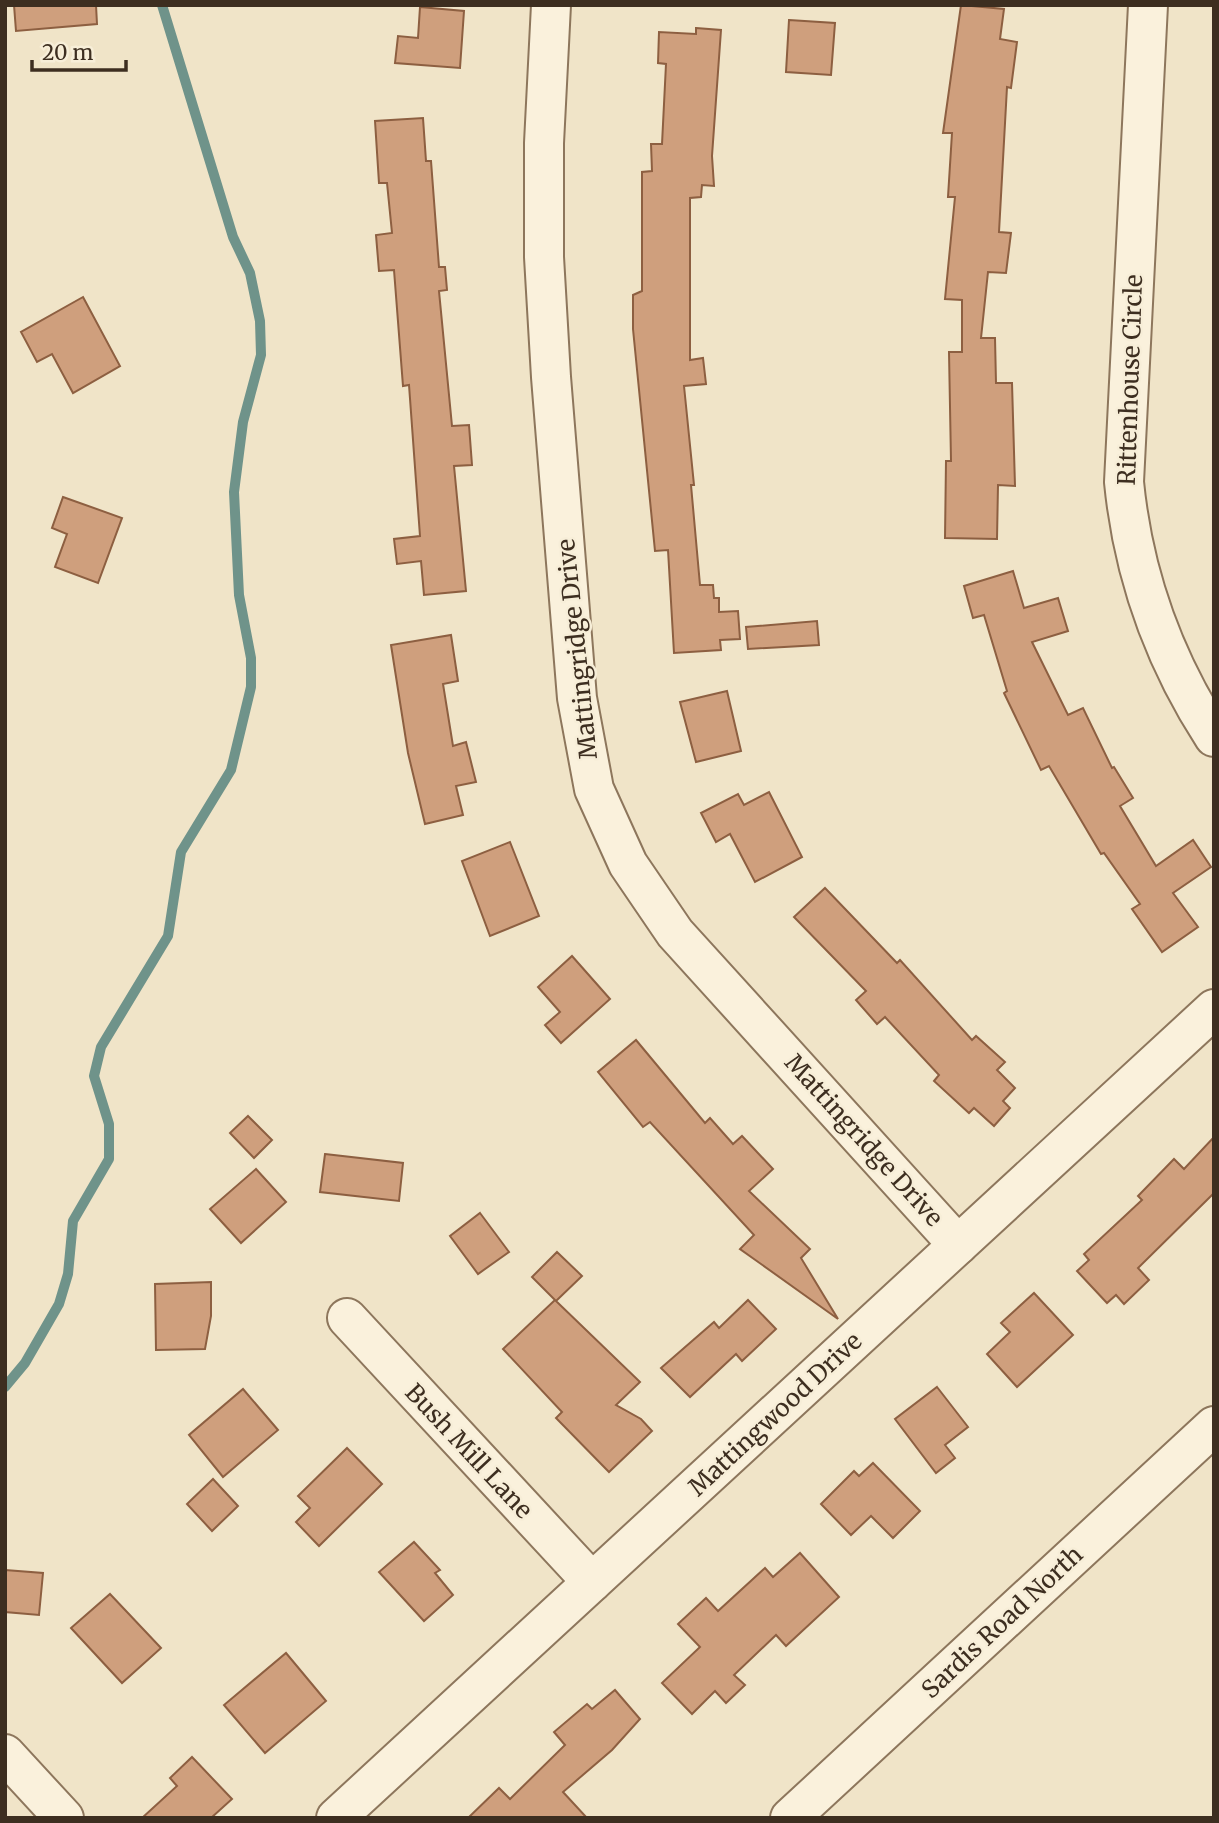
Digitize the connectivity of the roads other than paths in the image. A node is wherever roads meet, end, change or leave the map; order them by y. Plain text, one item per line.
1 (551, 5) edge
2 (1148, 5) edge
3 (1214, 737) edge
4 (1214, 1009) edge
5 (958, 1245) junction
6 (347, 1318) dead end
7 (1214, 1426) edge
8 (592, 1582) junction
9 (5, 1754) edge
10 (64, 1818) edge
11 (336, 1818) edge
12 (790, 1818) edge

1 - 5 street, Mattingridge Drive
2 - 3 street, Rittenhouse Circle
4 - 5 street, Mattingwood Drive
5 - 8 street, Mattingwood Drive
6 - 8 street, Bush Mill Lane
7 - 12 street, Sardis Road North
8 - 11 street, Mattingwood Drive
9 - 10 street

